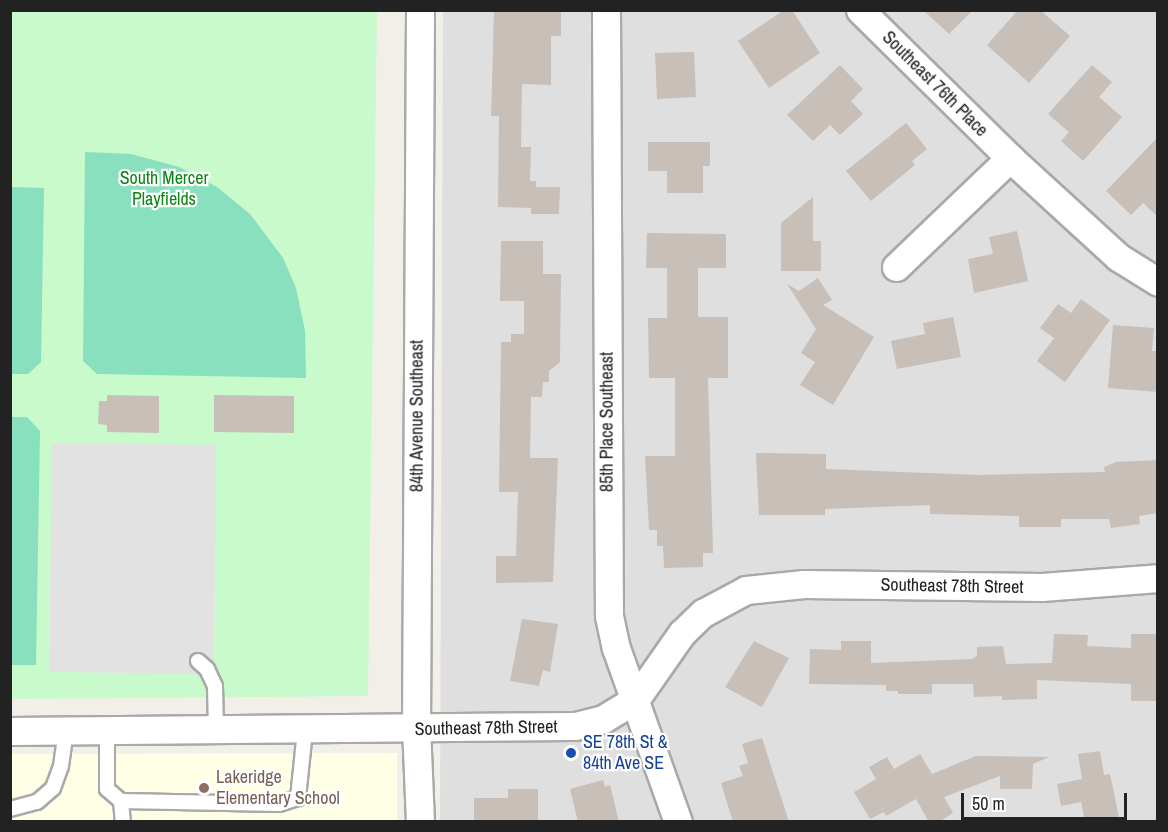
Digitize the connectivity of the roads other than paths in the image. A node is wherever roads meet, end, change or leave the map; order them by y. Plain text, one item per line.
1 (420, 10) edge
2 (606, 10) edge
3 (860, 10) edge
4 (1010, 158) junction
5 (896, 267) dead end
6 (1158, 282) edge
7 (1158, 578) edge
8 (198, 662) dead end
9 (635, 700) junction
10 (416, 728) junction
11 (216, 730) junction
12 (305, 730) junction
13 (10, 731) edge
14 (66, 731) junction
15 (107, 731) junction
16 (121, 801) junction
17 (10, 809) edge
18 (123, 822) edge
19 (420, 822) edge
20 (678, 822) edge

1 - 10 street, 84th Avenue Southeast
2 - 9 street, 85th Place Southeast
3 - 4 street, Southeast 76th Place
4 - 5 street
4 - 6 street, Southeast 76th Place
7 - 9 street, Southeast 78th Street
8 - 11 lane
9 - 10 street, Southeast 78th Street
9 - 20 street, 85th Place Southeast
10 - 12 street, Southeast 78th Street
10 - 19 street, 84th Avenue Southeast
11 - 12 street, Southeast 78th Street
11 - 15 street, Southeast 78th Street
12 - 16 lane
13 - 14 street, Southeast 78th Street
14 - 15 street, Southeast 78th Street
14 - 17 lane
15 - 16 lane
16 - 18 lane

